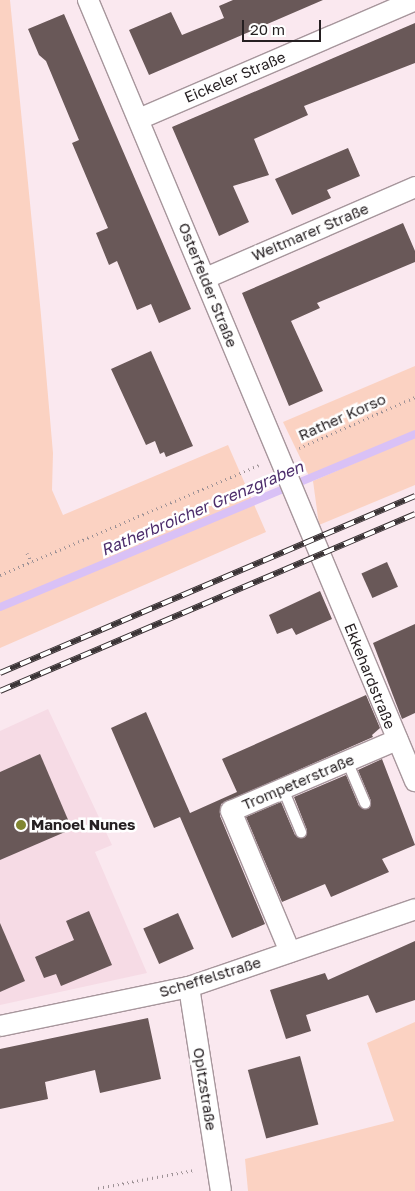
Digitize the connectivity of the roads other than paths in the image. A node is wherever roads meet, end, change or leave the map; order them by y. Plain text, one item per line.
1 (88, 0) edge
2 (415, 0) edge
3 (139, 119) junction
4 (415, 187) edge
5 (206, 278) junction
6 (326, 570) joint
7 (397, 740) junction
8 (347, 761) junction
9 (415, 782) edge
10 (283, 789) junction
11 (365, 803) dead end
12 (301, 832) dead end
13 (415, 910) edge
14 (290, 952) junction
15 (189, 987) junction
16 (0, 1026) edge
17 (221, 1191) edge

1 - 3 street, Osterfelder Straße
2 - 3 street, Eickeler Straße
3 - 5 street, Osterfelder Straße
4 - 5 street, Weitmarer Straße
5 - 6 street, Osterfelder Straße
6 - 7 street, Ekkehardstraße
7 - 8 street, Trompeterstraße
7 - 9 street, Ekkehardstraße
8 - 10 street, Trompeterstraße
8 - 11 lane
10 - 12 lane
10 - 14 street, Trompeterstraße
13 - 14 street, Scheffelstraße
14 - 15 street, Scheffelstraße
15 - 16 street, Scheffelstraße
15 - 17 street, Opitzstraße

